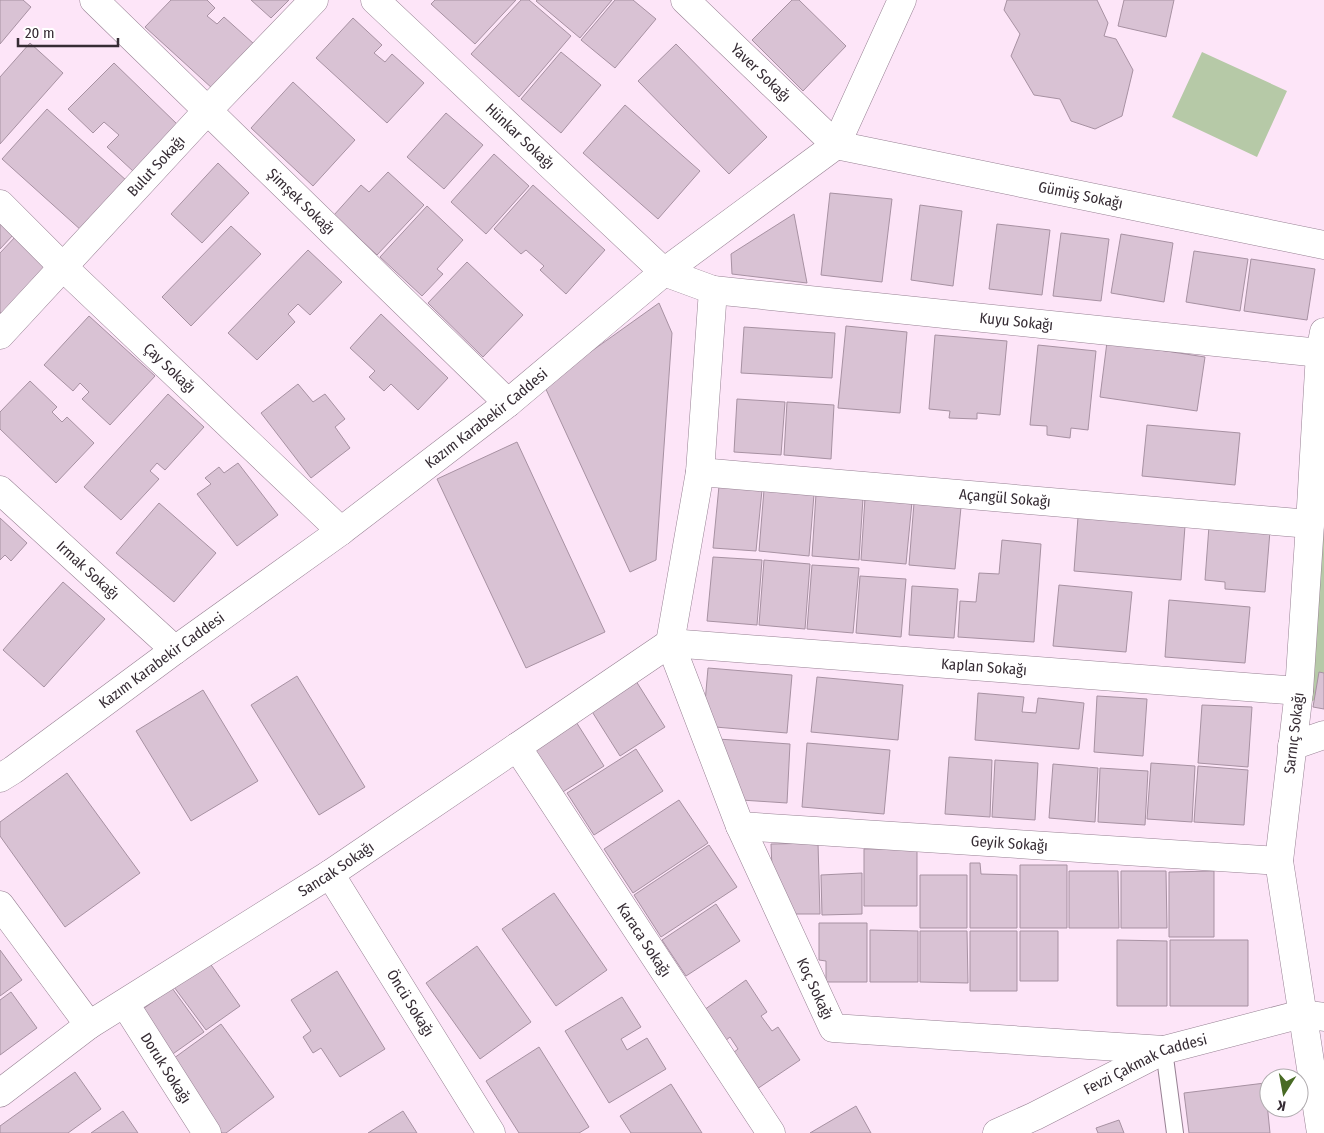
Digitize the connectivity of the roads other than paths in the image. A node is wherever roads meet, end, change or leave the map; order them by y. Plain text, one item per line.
1 (94, 0) edge
2 (314, 0) edge
3 (375, 0) edge
4 (685, 0) edge
5 (902, 0) edge
6 (207, 111) junction
7 (836, 145) junction
8 (0, 204) edge
9 (1324, 244) edge
10 (63, 268) junction
11 (664, 272) junction
12 (713, 290) junction
13 (0, 335) edge
14 (1322, 342) edge
15 (508, 403) junction
16 (700, 472) junction
17 (0, 490) edge
18 (1310, 524) junction
19 (341, 531) junction
20 (670, 643) junction
21 (175, 650) junction
22 (1299, 691) junction
23 (1324, 735) edge
24 (1292, 746) junction
25 (517, 747) junction
26 (0, 778) edge
27 (740, 826) junction
28 (1279, 861) junction
29 (330, 874) junction
30 (0, 905) edge
31 (124, 1004) junction
32 (1313, 1016) edge
33 (89, 1025) junction
34 (1164, 1050) junction
35 (0, 1093) edge
36 (1038, 1124) edge
37 (207, 1133) edge
38 (490, 1133) edge
39 (771, 1133) edge
40 (997, 1133) edge
41 (1175, 1133) edge
42 (1321, 1133) edge

1 - 6 street, Şimşek Sokağı
2 - 6 street, Bulut Sokağı
3 - 11 street, Hünkar Sokağı
4 - 7 street, Yaver Sokağı
5 - 7 street, Kazım Karabekir Caddesi
6 - 10 street, Bulut Sokağı
6 - 15 street, Şimşek Sokağı
7 - 9 street, Gümüş Sokağı
7 - 11 street, Kazım Karabekir Caddesi
8 - 10 street, Çay Sokağı
10 - 13 street, Bulut Sokağı
10 - 19 street, Çay Sokağı
11 - 12 street, Kuyu Sokağı
11 - 15 street, Kazım Karabekir Caddesi
12 - 14 street, Kuyu Sokağı
12 - 16 street
14 - 18 street, Sarnıç Sokağı
15 - 19 street, Kazım Karabekir Caddesi
16 - 18 street, Açangül Sokağı
16 - 20 street
17 - 21 street, Irmak Sokağı
18 - 22 street, Sarnıç Sokağı
19 - 21 street, Kazım Karabekir Caddesi
20 - 22 street, Kaplan Sokağı
20 - 25 street, Sancak Sokağı
20 - 27 street, Koç Sokağı
21 - 26 street, Kazım Karabekir Caddesi
22 - 24 street, Sarnıç Sokağı
23 - 24 street
24 - 28 street, Sarnıç Sokağı
25 - 29 street, Sancak Sokağı
25 - 39 street, Karaca Sokağı
27 - 28 street, Geyik Sokağı
27 - 34 street, Koç Sokağı
28 - 32 street, Sarnıç Sokağı
29 - 31 street, Sancak Sokağı
29 - 38 street, Öncü Sokağı
30 - 33 street
31 - 33 street, Sancak Sokağı
31 - 37 street, Doruk Sokağı
32 - 34 street, Fevzi Çakmak Caddesi
32 - 42 street, Sarnıç Sokağı
33 - 35 street, Sancak Sokağı
34 - 36 street, Fevzi Çakmak Caddesi
34 - 41 lane
36 - 40 street, Fevzi Çakmak Caddesi

